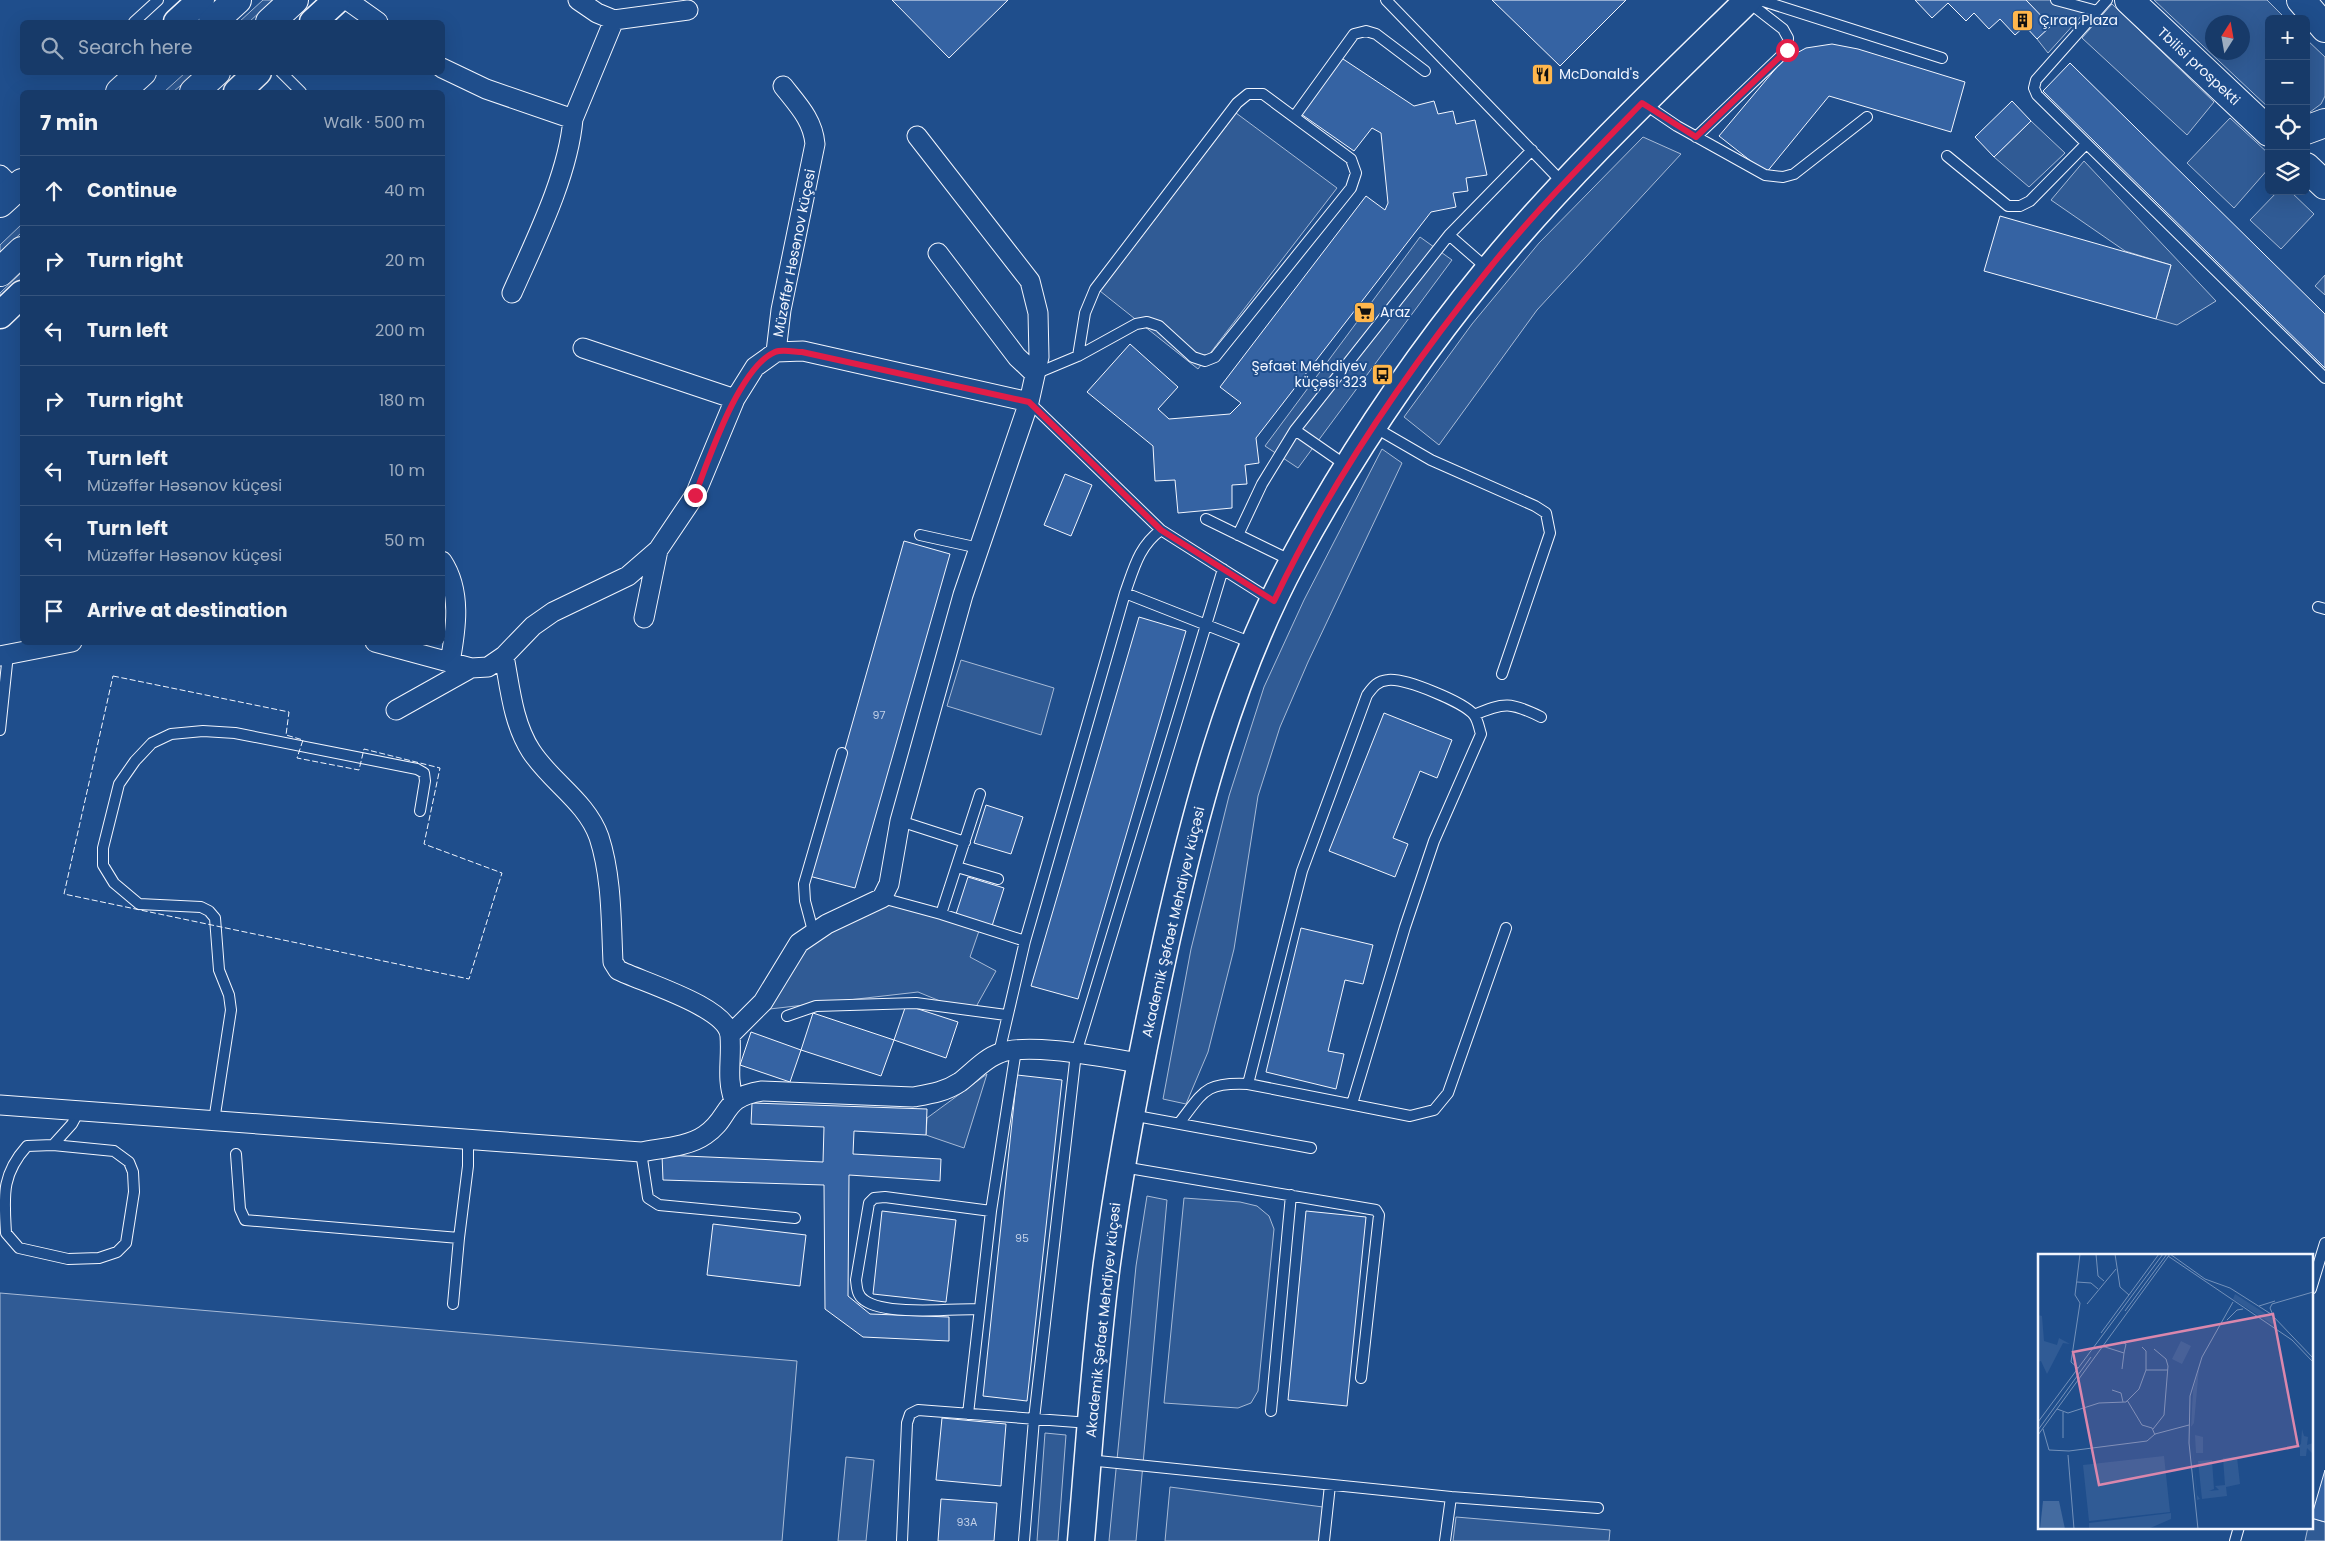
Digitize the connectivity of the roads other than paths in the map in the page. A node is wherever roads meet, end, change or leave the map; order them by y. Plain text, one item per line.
1 (158, 0) edge
2 (202, 0) edge
3 (237, 0) edge
4 (294, 0) edge
5 (337, 0) edge
6 (347, 0) edge
7 (578, 0) edge
8 (1386, 0) edge
9 (1752, 0) edge
10 (2056, 0) edge
11 (2107, 0) edge
12 (2128, 0) edge
13 (2301, 0) edge
14 (2322, 0) edge
15 (688, 10) dead end
16 (2097, 10) junction
17 (2325, 12) edge
18 (136, 20) edge
19 (180, 20) edge
20 (215, 20) edge
21 (272, 20) edge
22 (314, 20) edge
23 (375, 20) edge
24 (614, 20) junction
25 (2325, 28) edge
26 (1942, 58) dead end
27 (445, 69) edge
28 (1425, 71) dead end
29 (140, 75) edge
30 (213, 75) edge
31 (255, 75) edge
32 (284, 75) edge
33 (784, 86) dead end
34 (122, 90) edge
35 (196, 90) edge
36 (239, 90) edge
37 (299, 90) edge
38 (1642, 103) junction
39 (1294, 116) junction
40 (1867, 117) dead end
41 (572, 119) junction
42 (2262, 123) edge
43 (2325, 123) edge
44 (2310, 129) edge
45 (917, 136) dead end
46 (1696, 137) junction
47 (2086, 144) junction
48 (1532, 150) junction
49 (1947, 156) dead end
50 (2310, 171) edge
51 (1564, 184) junction
52 (2325, 185) edge
53 (1449, 235) junction
54 (20, 253) edge
55 (938, 253) dead end
56 (1488, 269) junction
57 (0, 272) edge
58 (512, 293) dead end
59 (20, 296) edge
60 (0, 315) edge
61 (583, 348) dead end
62 (776, 352) junction
63 (1078, 356) junction
64 (1035, 374) junction
65 (2325, 378) edge
66 (735, 399) junction
67 (1029, 402) junction
68 (1374, 426) junction
69 (1295, 430) junction
70 (1348, 467) junction
71 (1206, 519) dead end
72 (1161, 530) junction
73 (920, 535) dead end
74 (1238, 535) junction
75 (979, 548) junction
76 (658, 550) junction
77 (1293, 561) junction
78 (445, 569) edge
79 (1223, 569) junction
80 (1125, 593) junction
81 (1274, 601) junction
82 (644, 618) dead end
83 (1206, 625) junction
84 (1254, 644) junction
85 (56, 645) edge
86 (386, 645) edge
87 (4, 655) edge
88 (504, 656) junction
89 (450, 662) junction
90 (471, 668) junction
91 (1502, 674) dead end
92 (396, 710) dead end
93 (1474, 715) junction
94 (1541, 717) dead end
95 (0, 730) edge
96 (842, 753) dead end
97 (980, 794) dead end
98 (420, 811) dead end
99 (900, 822) junction
100 (965, 842) junction
101 (957, 867) junction
102 (998, 879) dead end
103 (882, 898) junction
104 (942, 914) junction
105 (1506, 928) dead end
106 (813, 931) junction
107 (1025, 941) junction
108 (1006, 1015) junction
109 (787, 1016) dead end
110 (731, 1034) junction
111 (1007, 1052) junction
112 (1076, 1053) junction
113 (1140, 1063) junction
114 (1248, 1084) junction
115 (734, 1100) junction
116 (1352, 1104) junction
117 (0, 1105) edge
118 (79, 1111) junction
119 (1130, 1114) junction
120 (214, 1121) junction
121 (1180, 1122) junction
122 (468, 1139) junction
123 (53, 1145) junction
124 (1311, 1148) dead end
125 (641, 1152) junction
126 (236, 1154) dead end
127 (1122, 1167) junction
128 (1291, 1195) junction
129 (991, 1211) junction
130 (795, 1218) dead end
131 (458, 1238) junction
132 (2325, 1243) edge
133 (2312, 1286) edge
134 (453, 1304) dead end
135 (979, 1309) junction
136 (1361, 1378) dead end
137 (1271, 1411) dead end
138 (968, 1414) junction
139 (1034, 1419) junction
140 (1091, 1423) junction
141 (1088, 1460) junction
142 (1330, 1485) junction
143 (1451, 1497) junction
144 (1598, 1508) dead end
145 (2239, 1528) edge
146 (902, 1541) edge
147 (1024, 1541) edge
148 (1081, 1541) edge
149 (1324, 1541) edge
150 (1445, 1541) edge
151 (2235, 1541) edge

1 - 18 lane
2 - 19 main road
3 - 20 main road
4 - 21 main road
5 - 22 main road
6 - 23 street
7 - 24 street
8 - 48 lane
9 - 26 lane
9 - 38 main road, Akademik Şəfaət Mehdiyev küçəsi
9 - 46 lane
10 - 16 lane
11 - 16 lane
12 - 42 main road, Tbilisi prospekti
13 - 25 main road
14 - 17 main road
15 - 24 street
16 - 47 lane
24 - 41 street
27 - 41 street
28 - 39 lane
29 - 34 main road
30 - 35 main road
31 - 36 main road
32 - 37 lane
33 - 62 street, Müzəffər Həsənov küçesi
38 - 46 lane
38 - 51 main road, Akademik Şəfaət Mehdiyev küçəsi
39 - 63 lane
39 - 63 lane
40 - 46 lane
41 - 58 street
43 - 44 main road
45 - 64 street
47 - 49 lane
47 - 65 lane
48 - 51 lane
48 - 53 lane
50 - 52 main road
51 - 56 main road, Akademik Şəfaət Mehdiyev küçəsi
53 - 56 lane
53 - 69 lane
54 - 57 main road
55 - 64 street
56 - 68 main road, Akademik Şəfaət Mehdiyev küçəsi
59 - 60 main road
61 - 66 street
62 - 66 street, Müzəffər Həsənov küçesi
62 - 67 street
63 - 64 lane
64 - 67 street
66 - 76 street, Müzəffər Həsənov küçesi
67 - 72 lane
67 - 75 street
68 - 70 main road, Akademik Şəfaət Mehdiyev küçəsi
68 - 91 lane
69 - 70 lane
69 - 74 lane
70 - 77 main road, Akademik Şəfaət Mehdiyev küçəsi
71 - 74 lane
72 - 79 lane
72 - 80 lane
73 - 75 lane
74 - 77 lane
75 - 99 street
76 - 82 street
76 - 88 street, Müzəffər Həsənov küçesi
77 - 81 main road, Akademik Şəfaət Mehdiyev küçəsi
78 - 89 street
79 - 81 lane
79 - 83 lane
80 - 83 lane
80 - 107 lane
81 - 84 main road, Akademik Şəfaət Mehdiyev küçəsi
83 - 84 lane
83 - 112 lane
84 - 113 main road, Akademik Şəfaət Mehdiyev küçəsi
85 - 87 street
86 - 89 street, Müzəffər Həsənov küçesi
87 - 95 lane
88 - 90 street, Müzəffər Həsənov küçesi
88 - 110 street
89 - 90 street, Müzəffər Həsənov küçesi
90 - 92 street
93 - 94 lane
93 - 114 lane
93 - 116 lane
96 - 106 lane
97 - 100 lane
98 - 120 lane
99 - 100 lane
99 - 103 street
100 - 101 lane
101 - 102 lane
101 - 104 lane
103 - 104 lane
103 - 106 street
104 - 107 lane
105 - 116 lane
106 - 110 street
107 - 108 lane
108 - 109 lane
108 - 111 lane
110 - 115 street
111 - 112 street
111 - 115 street
111 - 129 lane
112 - 113 street
112 - 139 lane
113 - 119 main road, Akademik Şəfaət Mehdiyev küçəsi
114 - 116 lane
114 - 121 lane
115 - 125 street
117 - 118 street
118 - 120 street
118 - 123 lane
119 - 121 lane
119 - 127 main road, Akademik Şəfaət Mehdiyev küçəsi
120 - 122 street
121 - 124 lane
122 - 125 street
122 - 131 lane
123 - 123 lane
125 - 130 lane
126 - 131 lane
127 - 128 lane
127 - 140 main road, Akademik Şəfaət Mehdiyev küçəsi
128 - 136 lane
128 - 137 lane
129 - 135 lane
129 - 135 lane
131 - 134 lane
132 - 133 lane
135 - 138 lane
138 - 139 lane
138 - 146 lane
139 - 140 lane
139 - 147 lane
140 - 141 main road, Akademik Şəfaət Mehdiyev küçəsi
141 - 142 lane
141 - 148 main road, Akademik Şəfaət Mehdiyev küçəsi
142 - 143 lane
142 - 149 lane
143 - 144 lane
143 - 150 lane
145 - 151 lane

